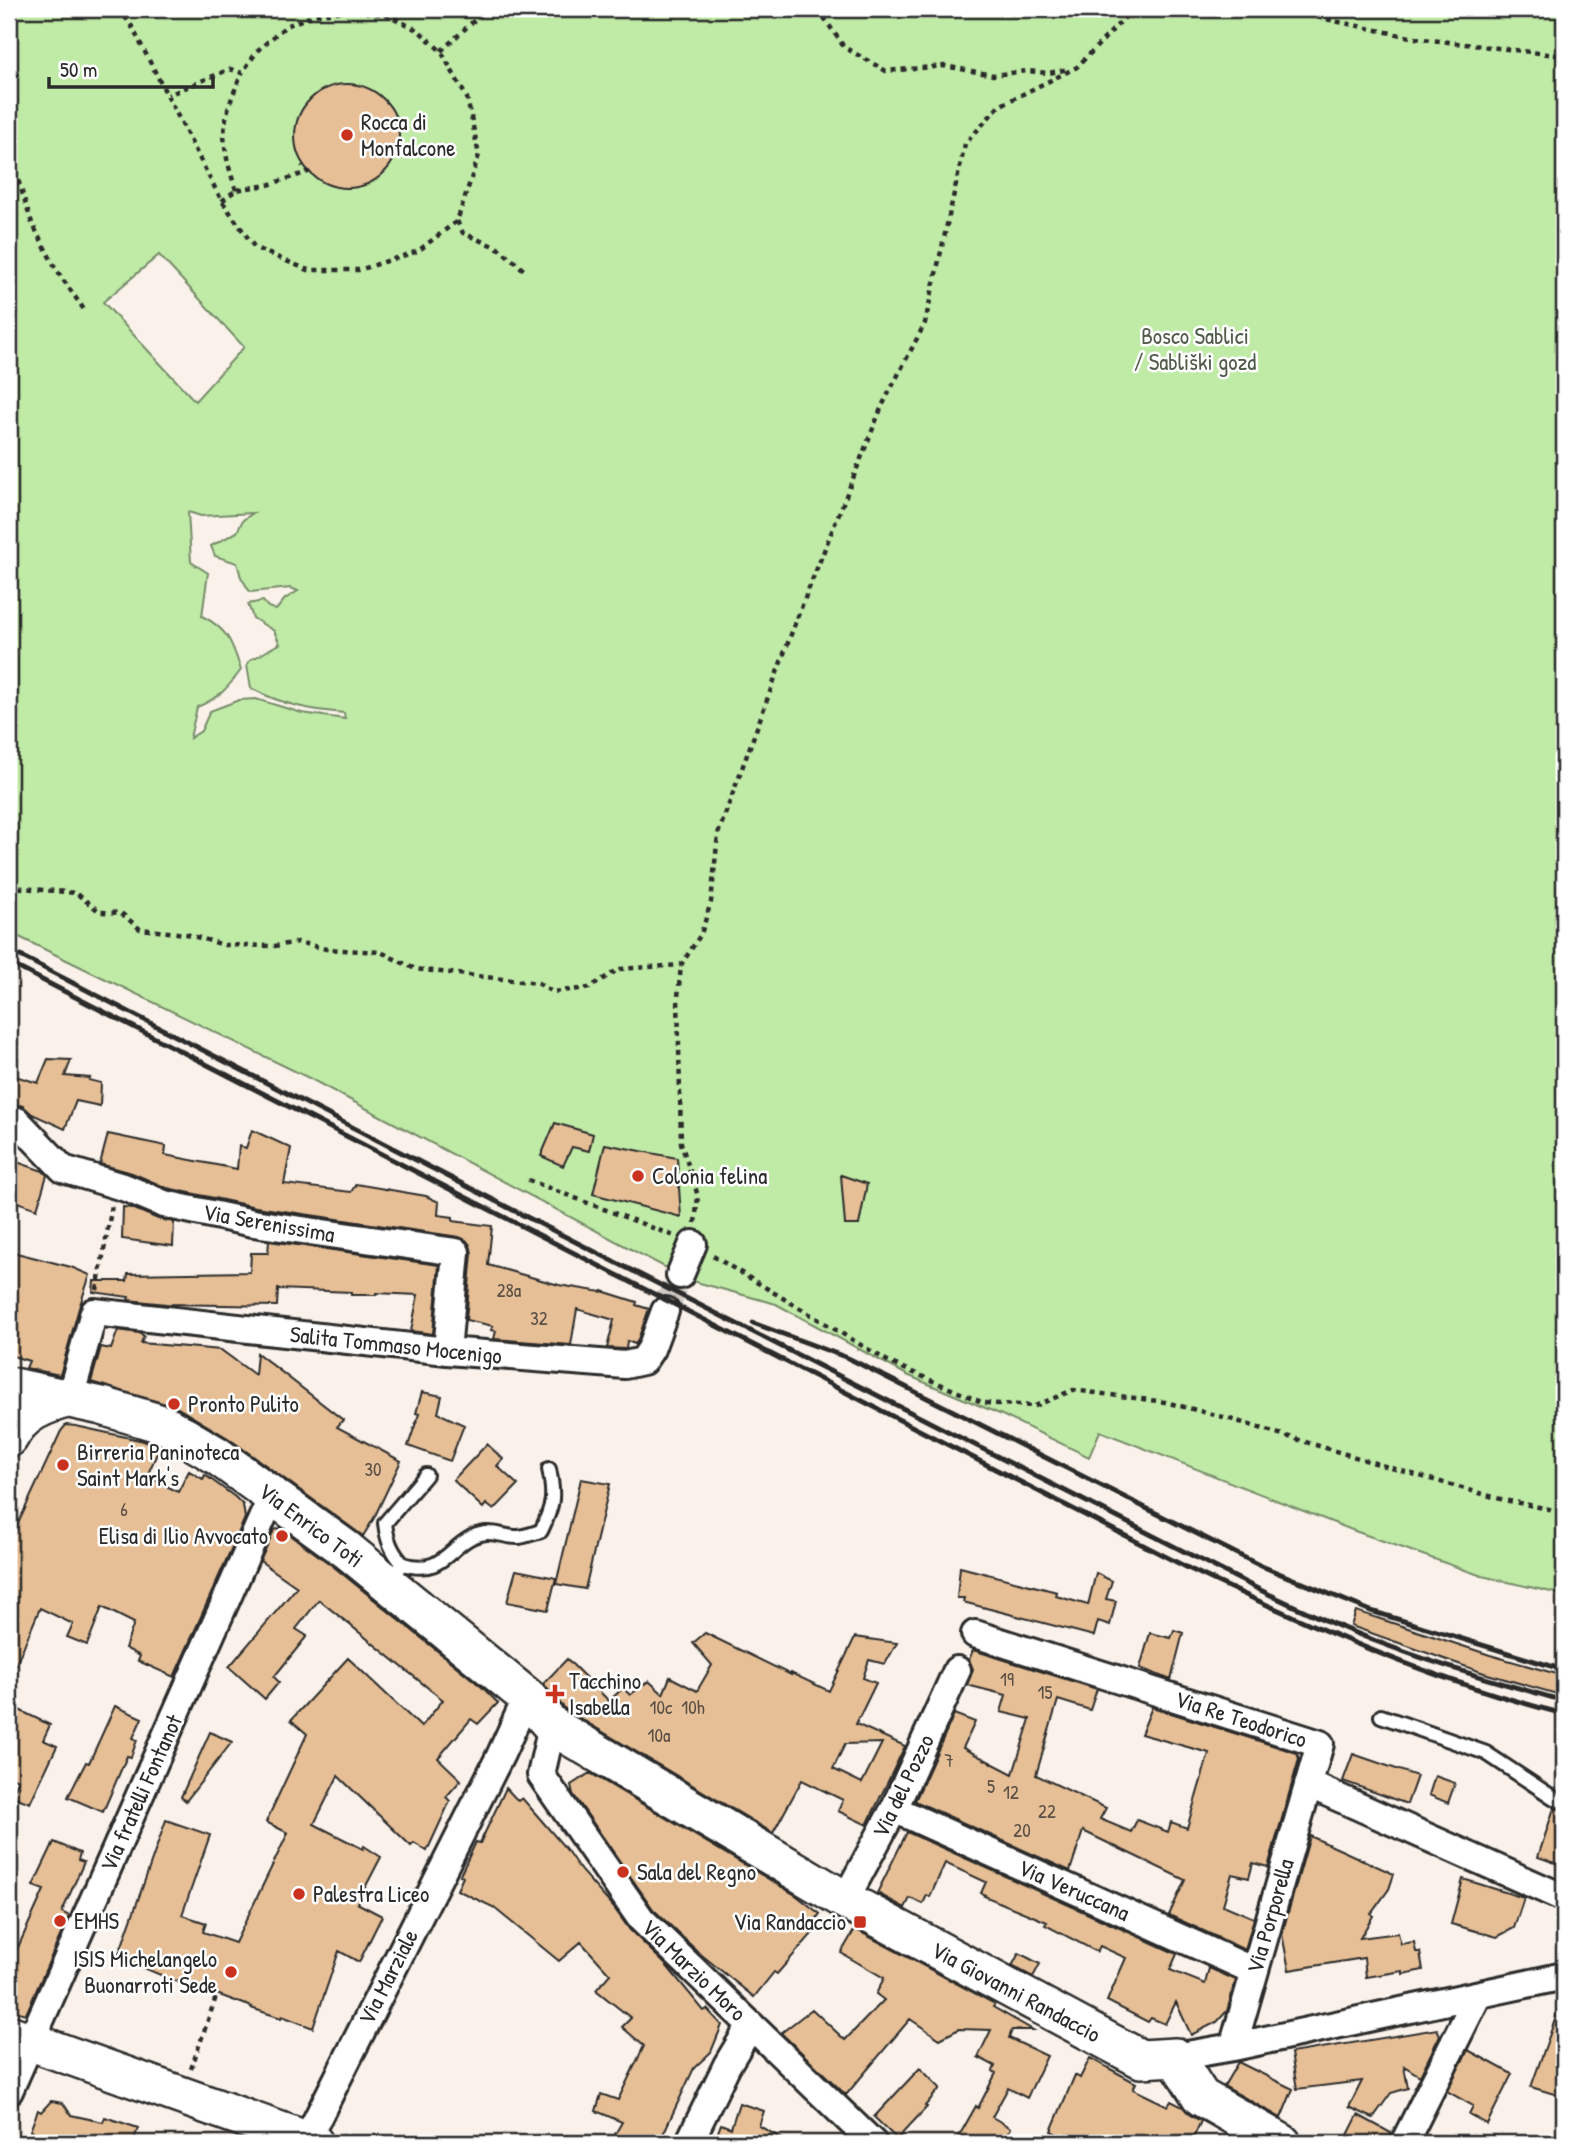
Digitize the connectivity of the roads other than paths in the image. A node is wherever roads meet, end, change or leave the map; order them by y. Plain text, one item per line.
1 (9, 1118) edge
2 (694, 1244) road end
3 (680, 1275) tunnel mouth
4 (665, 1311) tunnel mouth
5 (447, 1352) junction
6 (9, 1386) edge
7 (70, 1398) junction
8 (9, 1438) edge
9 (549, 1469) dead end
10 (426, 1475) dead end
11 (273, 1494) junction
12 (395, 1574) junction
13 (975, 1634) dead end
14 (957, 1670) dead end
15 (527, 1698) junction
16 (1381, 1716) dead end
17 (552, 1726) junction
18 (500, 1756) junction
19 (541, 1775) junction
20 (1308, 1784) junction
21 (1564, 1802) edge
22 (894, 1809) junction
23 (1564, 1898) edge
24 (845, 1900) junction
25 (1254, 1971) junction
26 (1564, 1976) edge
27 (1478, 1995) junction
28 (751, 2025) junction
29 (19, 2038) edge
30 (1233, 2047) junction
31 (1175, 2057) junction
32 (9, 2091) edge
33 (308, 2142) edge
34 (689, 2143) edge
35 (873, 2143) edge
36 (1282, 2143) edge
37 (1404, 2143) edge

1 - 5 street, Via Serenissima
2 - 3 street
4 - 5 street, Salita Tommaso Mocenigo
5 - 7 street, Salita Tommaso Mocenigo
6 - 7 street, Via Enrico Toti
7 - 8 street
7 - 11 street, Via Enrico Toti
9 - 12 lane
10 - 12 lane
11 - 12 street, Via Enrico Toti
11 - 29 street, Via fratelli Fontanot
12 - 15 street, Via Enrico Toti
13 - 20 street, Via Re Teodorico
14 - 22 street, Via del Pozzo
15 - 17 street, Via Giovanni Randaccio
15 - 18 street, Via Marziale
16 - 21 lane
17 - 19 street
17 - 24 street, Via Giovanni Randaccio
18 - 19 street
18 - 33 street, Via Marziale
19 - 28 street, Via Marzio Moro
20 - 23 street, Via Re Teodorico
20 - 25 street, Via Porporella
22 - 24 street, Via del Pozzo
22 - 25 street, Via Veruccana
24 - 31 street, Via Giovanni Randaccio
25 - 30 street, Via Porporella
26 - 27 street, Via Giovanni Randaccio
27 - 30 street, Via Giovanni Randaccio
27 - 37 street
28 - 34 street
28 - 35 street, Via Marzio Moro
29 - 32 street, Via fratelli Fontanot
29 - 33 street
30 - 31 street, Via Giovanni Randaccio
31 - 36 street

